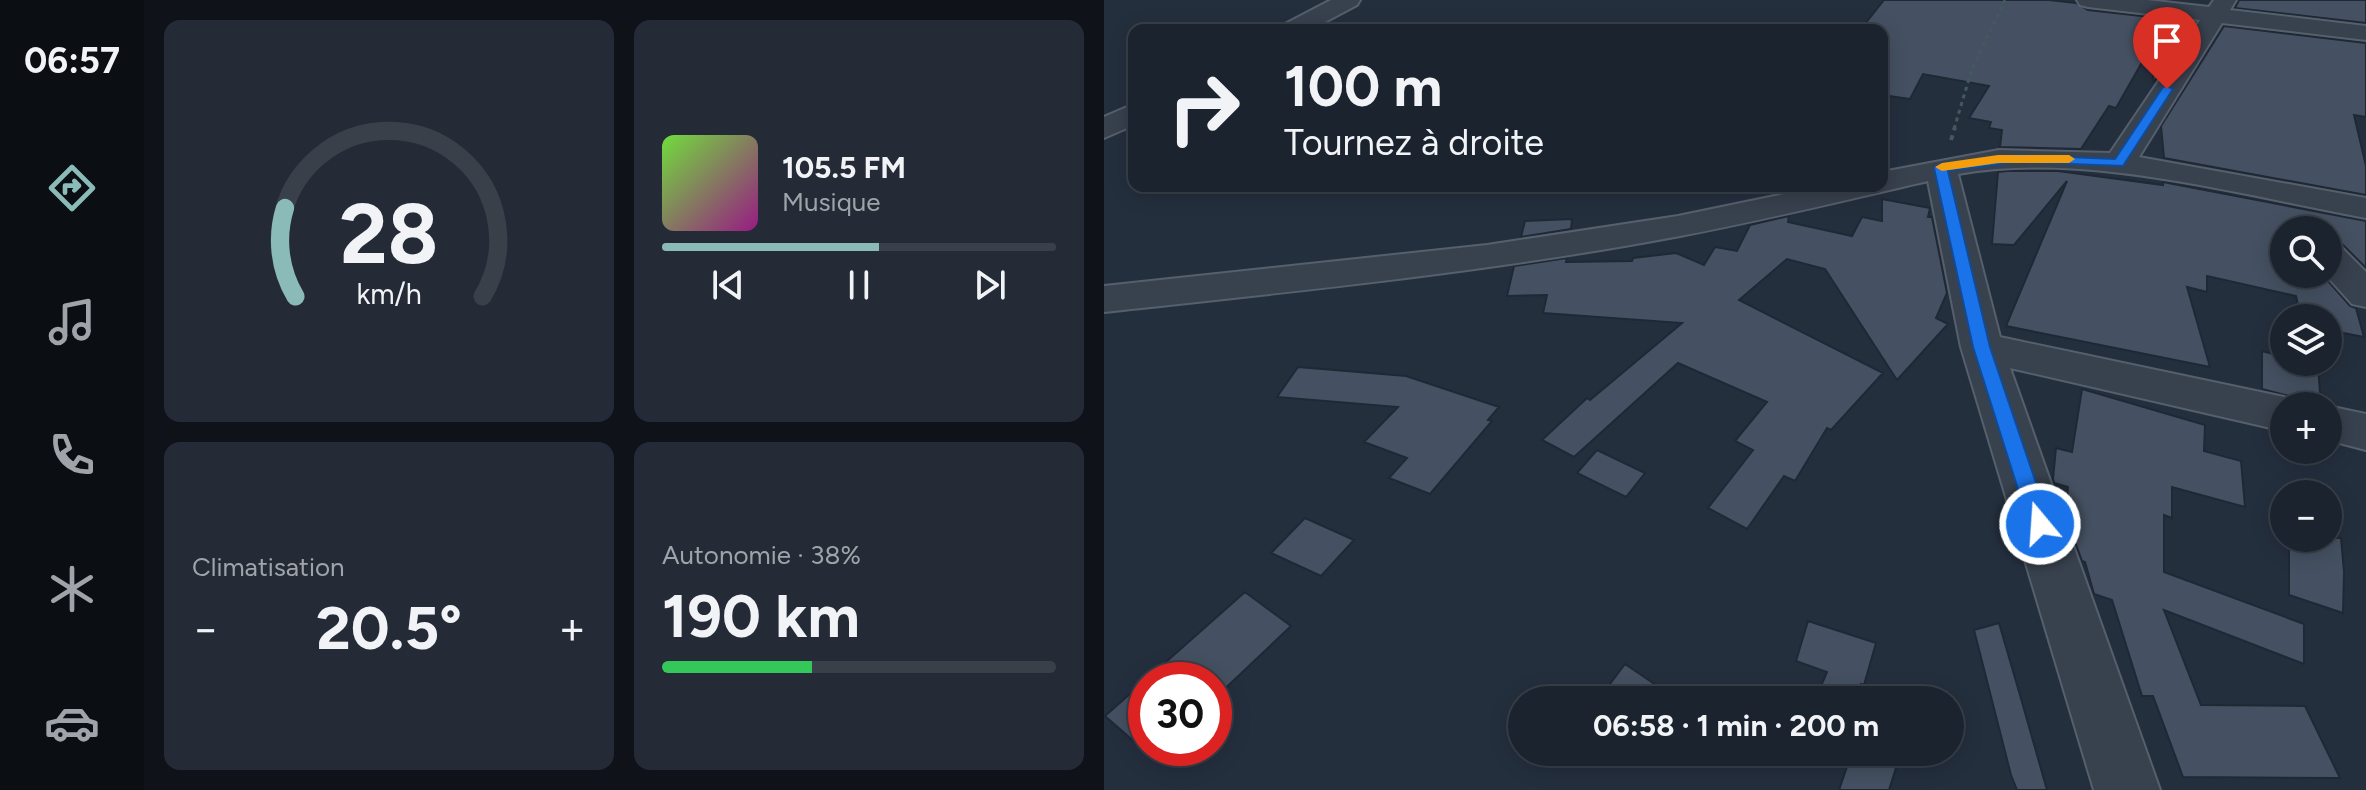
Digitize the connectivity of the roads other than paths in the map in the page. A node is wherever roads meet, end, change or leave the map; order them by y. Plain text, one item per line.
1 (1349, 0) edge
2 (2088, 0) edge
3 (2220, 8) edge
4 (1303, 24) edge
5 (2366, 33) edge
6 (1128, 116) edge
7 (1104, 129) edge
8 (2119, 163) junction
9 (1941, 168) junction
10 (1888, 181) edge
11 (2268, 191) junction
12 (1839, 192) edge
13 (2366, 208) edge
14 (2291, 216) edge
15 (2342, 270) edge
16 (2366, 295) edge
17 (1104, 299) edge
18 (1982, 347) junction
19 (2270, 411) edge
20 (2342, 426) edge
21 (2366, 432) edge
22 (2127, 790) edge

1 - 4 street
2 - 3 street
3 - 5 street
3 - 8 street
6 - 7 street
8 - 9 street
8 - 11 street
9 - 10 street
9 - 18 street
11 - 13 street
11 - 14 street
12 - 17 street
15 - 16 street
18 - 19 street
18 - 22 street
20 - 21 street

